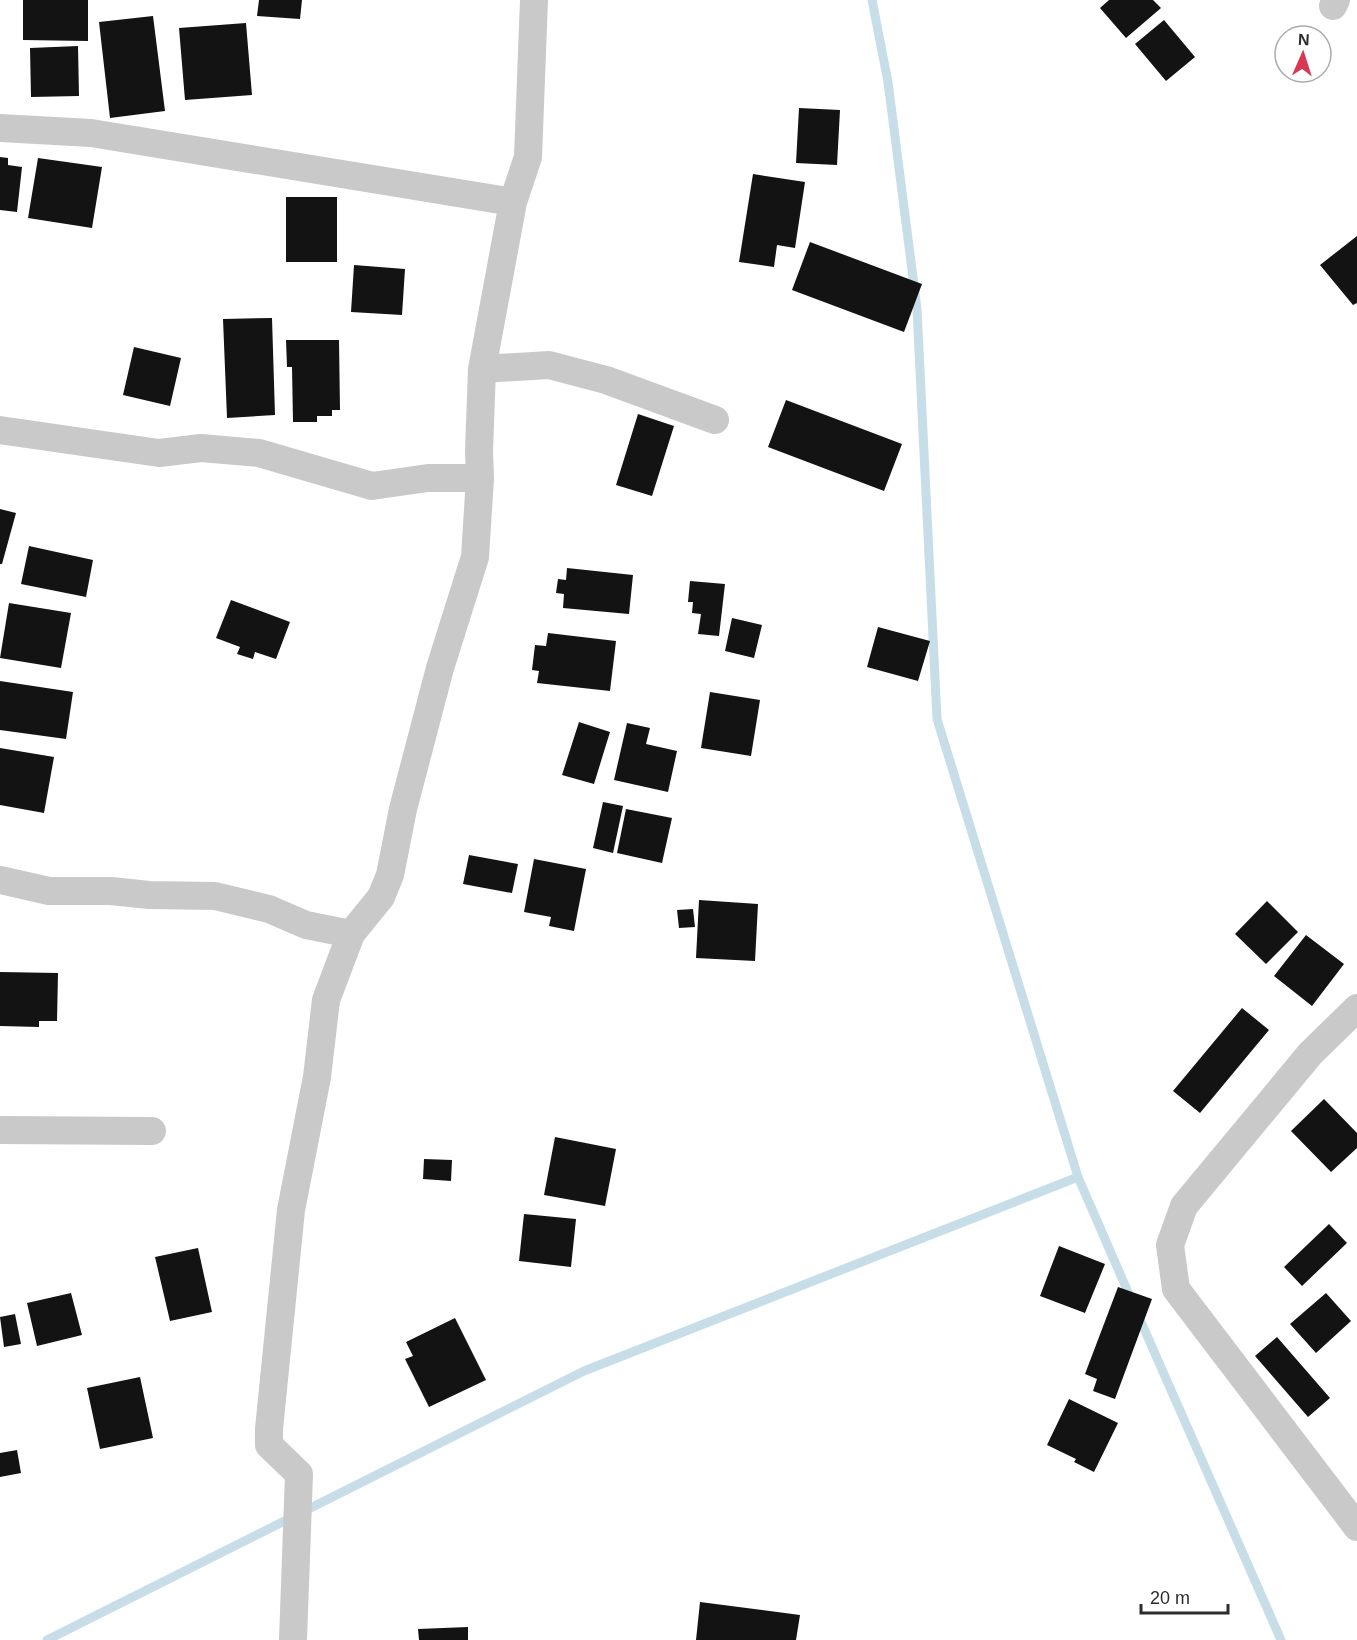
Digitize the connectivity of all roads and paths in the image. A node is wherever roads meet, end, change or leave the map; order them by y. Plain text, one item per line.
1 (534, 0) edge
2 (0, 128) edge
3 (513, 202) junction
4 (482, 369) junction
5 (716, 420) dead end
6 (0, 429) edge
7 (480, 478) junction
8 (0, 880) edge
9 (351, 934) junction
10 (1357, 1008) edge
11 (0, 1130) edge
12 (152, 1131) dead end
13 (1357, 1527) edge
14 (293, 1640) edge

1 - 3 street
2 - 3 street
3 - 4 street
4 - 5 street
4 - 7 street
6 - 7 street
7 - 9 street
8 - 9 street
9 - 14 street
10 - 13 street
11 - 12 street

